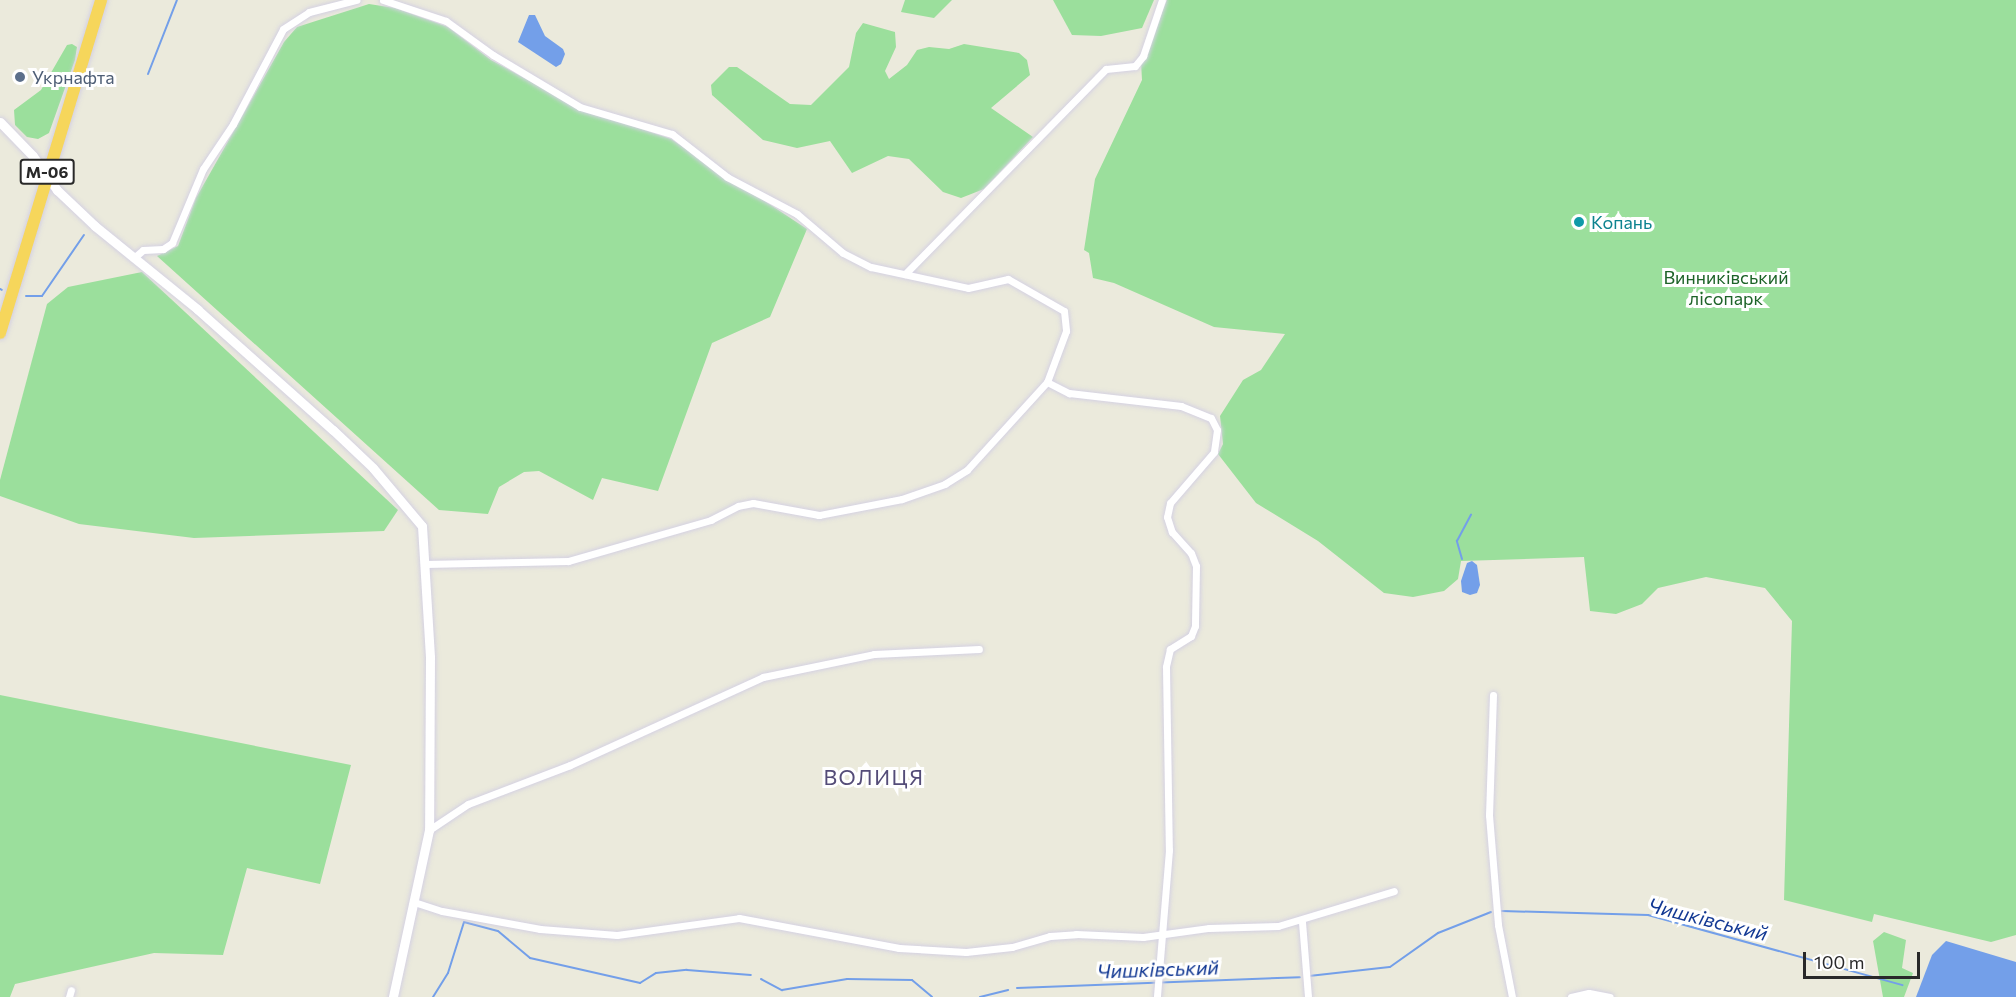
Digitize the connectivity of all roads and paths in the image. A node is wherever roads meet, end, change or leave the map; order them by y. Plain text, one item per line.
1 (101, 0) edge
2 (356, 0) edge
3 (383, 0) edge
4 (1162, 0) edge
5 (0, 122) edge
6 (47, 174) junction
7 (135, 256) junction
8 (905, 273) junction
9 (0, 333) edge
10 (1047, 382) junction
11 (425, 564) junction
12 (979, 649) dead end
13 (1493, 695) dead end
14 (429, 830) junction
15 (1394, 891) dead end
16 (414, 902) junction
17 (1302, 922) junction
18 (1162, 935) junction
19 (393, 997) edge
20 (1157, 997) edge
21 (1308, 997) edge
22 (1512, 997) edge
23 (1571, 997) edge
24 (1610, 997) edge

1 - 6 highway, М-06
2 - 7 street
3 - 8 street
4 - 8 street
5 - 6 street
6 - 7 street
6 - 9 highway, М-06
7 - 11 street
8 - 10 street
10 - 11 street
10 - 18 street
11 - 14 street
12 - 14 street
13 - 22 street
14 - 16 street
15 - 17 street
16 - 18 street
16 - 19 street
17 - 18 street
17 - 21 street
18 - 20 street
23 - 24 street

